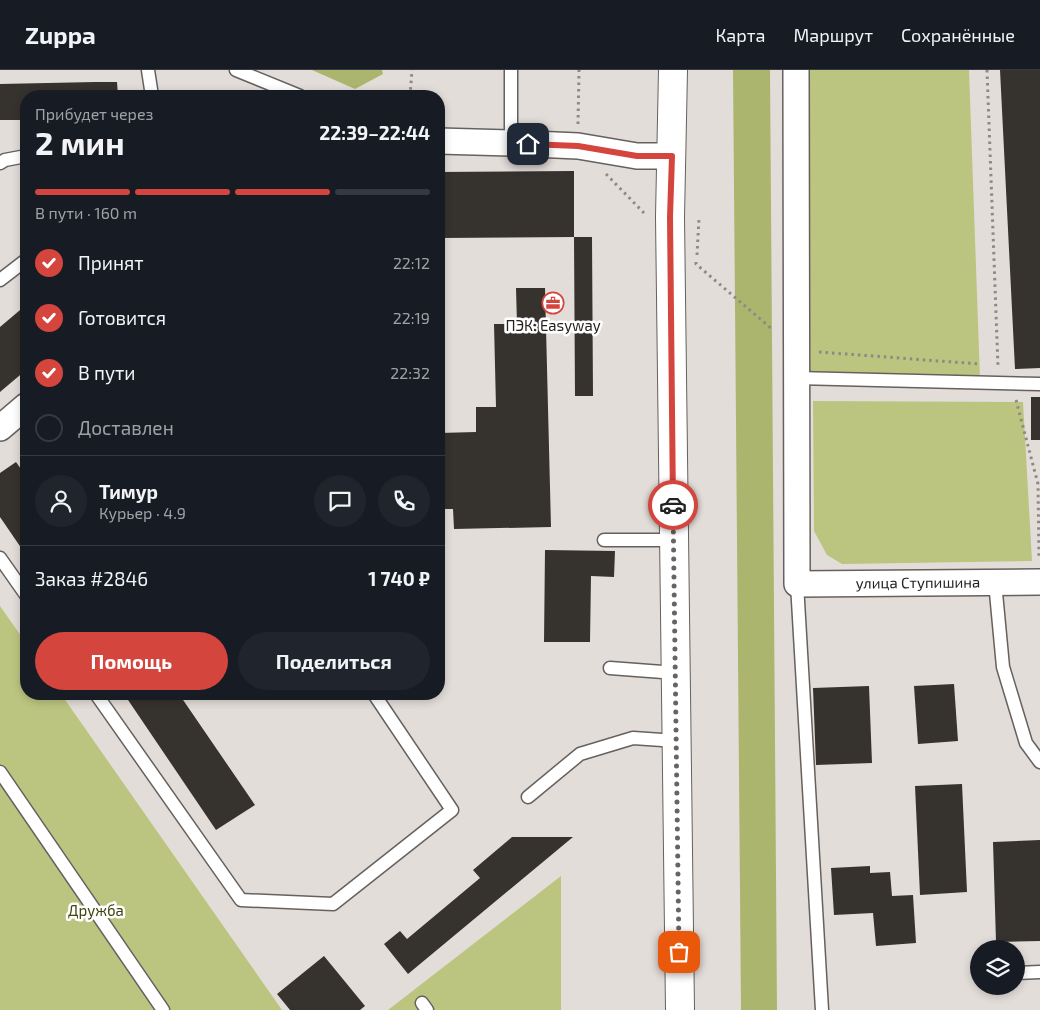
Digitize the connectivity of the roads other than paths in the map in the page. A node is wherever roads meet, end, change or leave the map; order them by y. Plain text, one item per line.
1 (148, 70) edge
2 (236, 70) edge
3 (511, 70) edge
4 (673, 70) edge
5 (796, 70) edge
6 (151, 90) edge
7 (285, 90) edge
8 (445, 131) edge
9 (445, 141) edge
10 (511, 143) junction
11 (672, 156) junction
12 (20, 157) edge
13 (0, 163) edge
14 (20, 265) edge
15 (0, 280) edge
16 (796, 378) junction
17 (1040, 384) edge
18 (20, 411) edge
19 (0, 428) edge
20 (604, 540) dead end
21 (674, 540) junction
22 (0, 558) edge
23 (995, 582) junction
24 (1040, 582) edge
25 (797, 584) junction
26 (20, 587) edge
27 (610, 668) dead end
28 (676, 673) junction
29 (100, 700) edge
30 (378, 700) edge
31 (677, 741) junction
32 (1040, 762) edge
33 (0, 772) edge
34 (528, 797) dead end
35 (1040, 972) edge
36 (1025, 973) edge
37 (163, 1010) edge
38 (680, 1010) edge
39 (822, 1010) edge

1 - 6 lane
2 - 7 lane
3 - 10 lane
4 - 11 main road
5 - 16 street
8 - 10 lane
9 - 10 street
10 - 11 street
11 - 21 main road
12 - 13 lane
14 - 15 lane
16 - 17 lane
16 - 25 street
18 - 19 street
20 - 21 lane
21 - 28 main road
22 - 26 lane
23 - 24 street, улица Ступишина
23 - 25 street, улица Ступишина
23 - 32 lane
25 - 39 lane
27 - 28 lane
28 - 31 main road
29 - 30 lane
31 - 34 lane
31 - 38 main road
33 - 37 lane
35 - 36 lane

